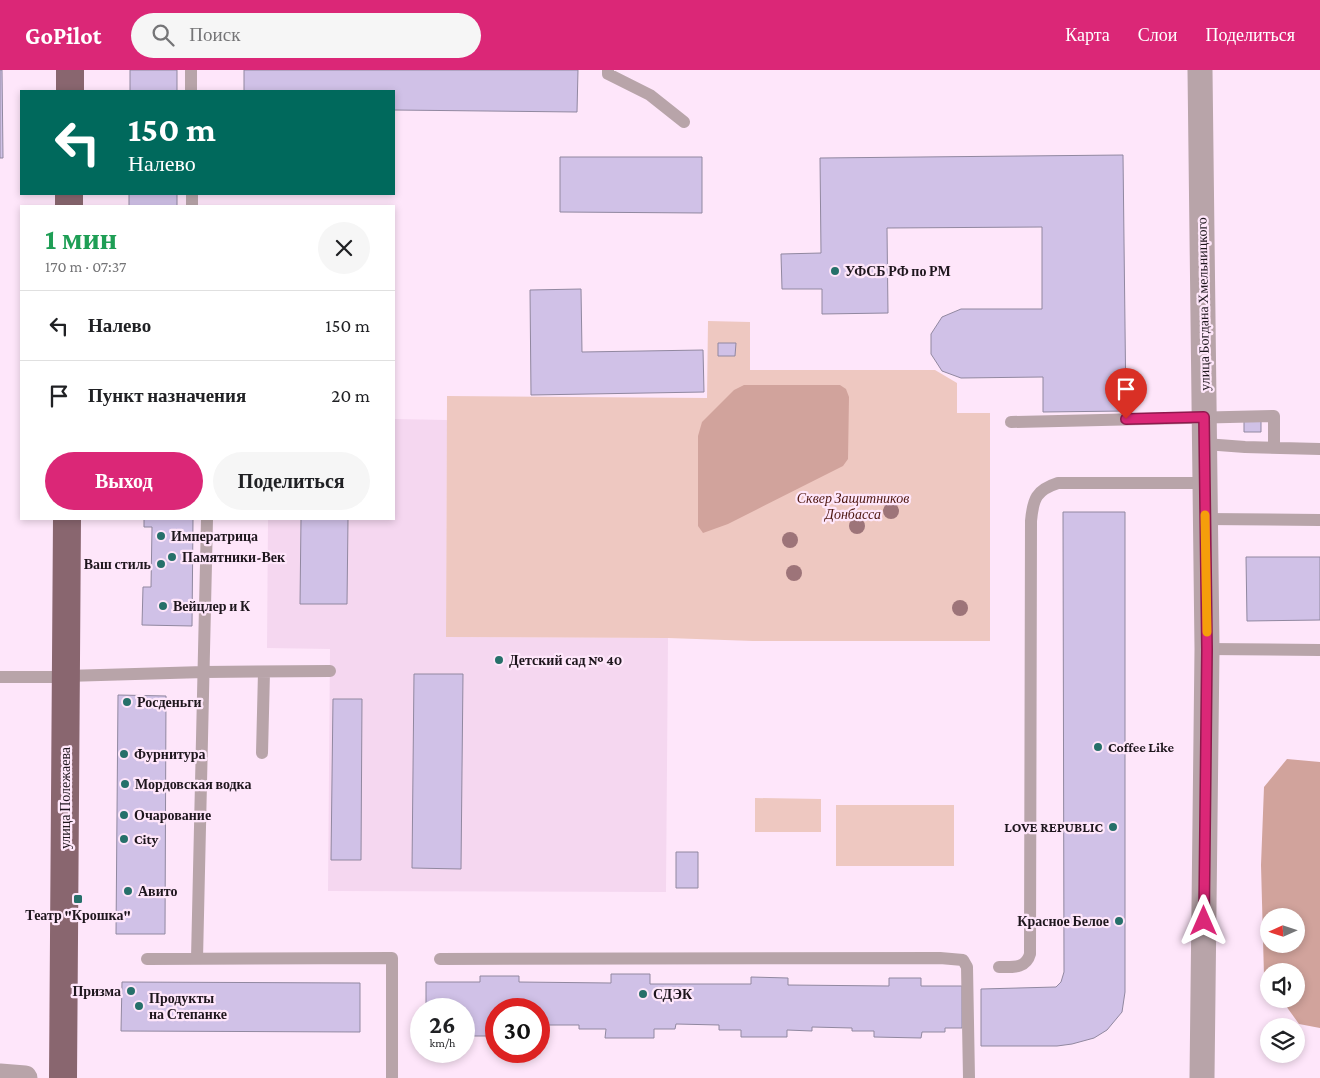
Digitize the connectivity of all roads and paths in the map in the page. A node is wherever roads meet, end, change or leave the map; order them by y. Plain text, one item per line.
1 (70, 70) edge
2 (191, 70) edge
3 (608, 70) edge
4 (1200, 70) edge
5 (70, 90) edge
6 (191, 90) edge
7 (684, 122) dead end
8 (1204, 417) junction
9 (1011, 422) dead end
10 (1205, 444) junction
11 (1274, 448) junction
12 (1320, 449) edge
13 (1205, 483) junction
14 (1205, 519) junction
15 (67, 520) edge
16 (207, 520) edge
17 (1320, 520) edge
18 (1207, 649) junction
19 (1320, 650) edge
20 (330, 671) dead end
21 (204, 672) junction
22 (264, 672) junction
23 (0, 677) edge
24 (66, 677) junction
25 (262, 753) dead end
26 (197, 959) junction
27 (440, 959) dead end
28 (147, 960) dead end
29 (999, 967) dead end
30 (0, 1076) edge
31 (25, 1078) edge
32 (63, 1078) edge
33 (392, 1078) edge
34 (969, 1078) edge
35 (1202, 1078) edge

1 - 5 main road
2 - 6 lane
3 - 7 lane
4 - 8 street, улица Богдана Хмельницкого
8 - 9 lane
8 - 10 street, улица Богдана Хмельницкого
8 - 11 lane
10 - 11 lane
10 - 13 street, улица Богдана Хмельницкого
11 - 12 lane
13 - 14 street, улица Богдана Хмельницкого
13 - 29 lane
14 - 17 lane
14 - 18 street, улица Богдана Хмельницкого
15 - 24 main road, улица Полежаева
16 - 21 lane
18 - 19 lane
18 - 35 street, улица Богдана Хмельницкого
20 - 22 lane
21 - 22 lane
21 - 24 lane
21 - 26 lane
22 - 25 lane
23 - 24 lane
24 - 32 main road, улица Полежаева
26 - 28 lane
26 - 33 lane
27 - 34 lane
30 - 31 street

